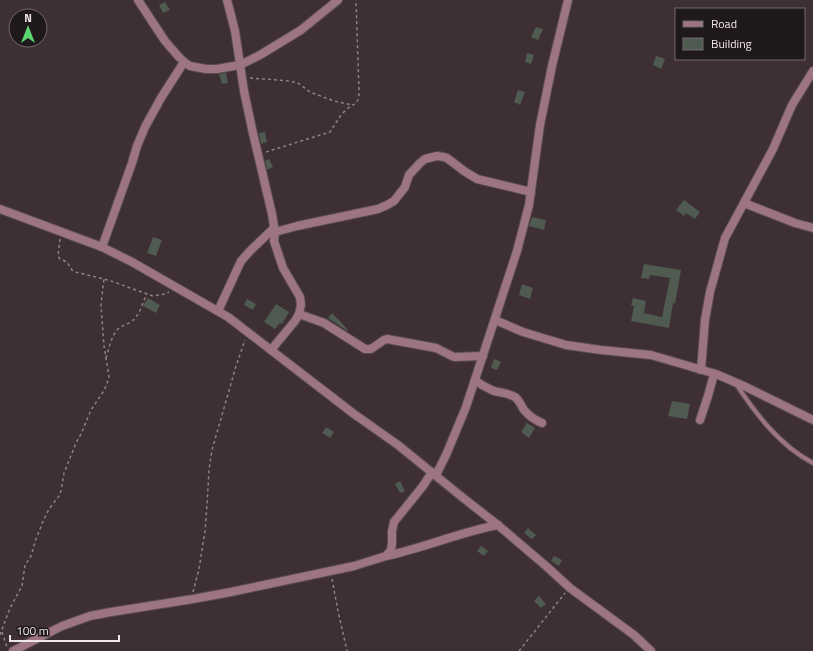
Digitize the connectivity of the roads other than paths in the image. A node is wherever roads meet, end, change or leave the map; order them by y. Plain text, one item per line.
1 (138, 0) edge
2 (227, 0) edge
3 (338, 0) edge
4 (568, 0) edge
5 (184, 62) junction
6 (240, 65) junction
7 (813, 71) edge
8 (531, 192) junction
9 (744, 203) junction
10 (0, 209) edge
11 (813, 228) edge
12 (274, 230) junction
13 (102, 247) junction
14 (218, 311) junction
15 (299, 314) junction
16 (495, 320) junction
17 (271, 350) junction
18 (483, 356) junction
19 (701, 370) junction
20 (714, 374) junction
21 (475, 380) junction
22 (734, 382) junction
23 (700, 420) dead end
24 (813, 420) edge
25 (542, 423) dead end
26 (813, 463) edge
27 (434, 474) junction
28 (498, 525) junction
29 (386, 556) junction
30 (13, 651) edge
31 (651, 651) edge

1 - 5 street
2 - 6 street
3 - 6 street
4 - 8 street
5 - 6 street
5 - 13 street
6 - 12 street
7 - 9 street
8 - 12 street
8 - 16 street
9 - 11 street
9 - 19 street
10 - 13 street
12 - 14 street
12 - 15 street
13 - 14 street
14 - 17 street
15 - 17 street
15 - 18 street
16 - 18 street
16 - 19 street
17 - 27 street
18 - 21 street
19 - 20 street
20 - 22 street
20 - 23 street
21 - 25 street
21 - 27 street
22 - 24 street
22 - 26 lane
27 - 28 street
27 - 29 street
28 - 29 street
28 - 31 street
29 - 30 street

